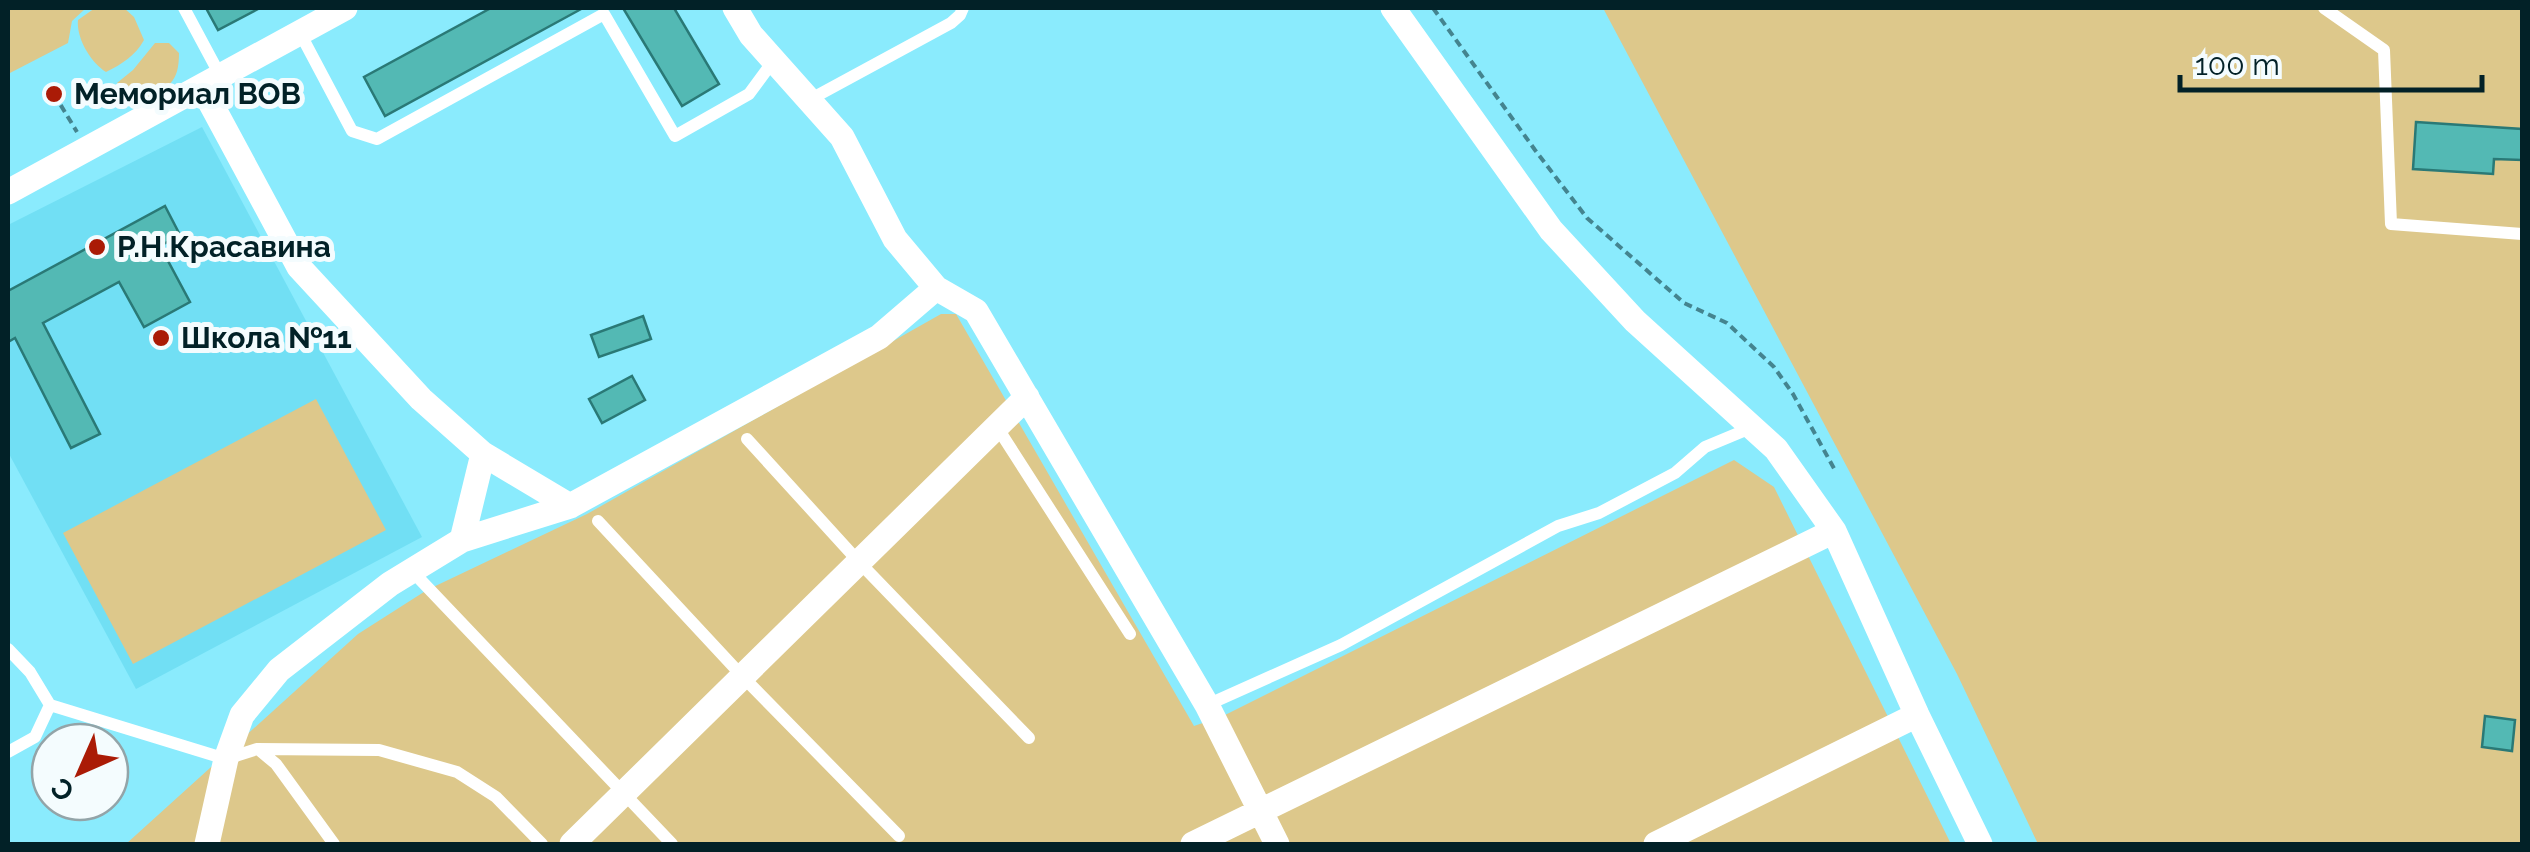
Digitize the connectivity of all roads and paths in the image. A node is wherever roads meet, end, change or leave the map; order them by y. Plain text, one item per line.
1 (184, 8) edge
2 (345, 8) edge
3 (735, 8) edge
4 (963, 8) edge
5 (1394, 8) edge
6 (1433, 8) edge
7 (2324, 8) edge
8 (300, 33) junction
9 (774, 60) junction
10 (212, 82) junction
11 (54, 94) dead end
12 (809, 100) junction
13 (86, 150) junction
14 (8, 192) edge
15 (2522, 234) edge
16 (936, 288) junction
17 (1027, 397) junction
18 (997, 427) junction
19 (1753, 428) junction
20 (748, 439) dead end
21 (483, 454) junction
22 (1836, 472) dead end
23 (570, 506) junction
24 (598, 521) dead end
25 (1834, 531) junction
26 (462, 540) junction
27 (859, 562) junction
28 (412, 571) junction
29 (1130, 634) dead end
30 (8, 650) edge
31 (744, 678) junction
32 (1207, 705) junction
33 (50, 706) junction
34 (1917, 716) junction
35 (1029, 738) dead end
36 (258, 749) junction
37 (8, 752) edge
38 (226, 760) junction
39 (622, 794) junction
40 (1260, 811) junction
41 (899, 836) dead end
42 (208, 844) edge
43 (334, 844) edge
44 (542, 844) edge
45 (572, 844) edge
46 (672, 844) edge
47 (1193, 844) edge
48 (1277, 844) edge
49 (1656, 844) edge
50 (1980, 844) edge

1 - 10 lane
2 - 8 street
3 - 9 street
4 - 12 lane
5 - 19 street
6 - 22 path
7 - 15 lane
8 - 9 lane
8 - 10 street
9 - 12 street
10 - 13 street
10 - 21 street
11 - 13 path
12 - 16 street
13 - 14 street
16 - 17 street
16 - 23 street
17 - 18 street
17 - 32 street
18 - 27 street
18 - 29 lane
19 - 25 street
19 - 32 lane
20 - 27 lane
21 - 23 street
21 - 26 street
23 - 26 street
24 - 31 lane
25 - 34 street
25 - 40 street
26 - 28 street
27 - 31 street
27 - 35 lane
28 - 38 street
28 - 39 lane
30 - 33 lane
31 - 39 street
31 - 41 lane
32 - 40 street
33 - 37 lane
33 - 38 lane
34 - 49 street
34 - 50 street
36 - 38 lane
36 - 43 lane
36 - 44 lane
38 - 42 street
39 - 45 street
39 - 46 lane
40 - 47 street
40 - 48 street

